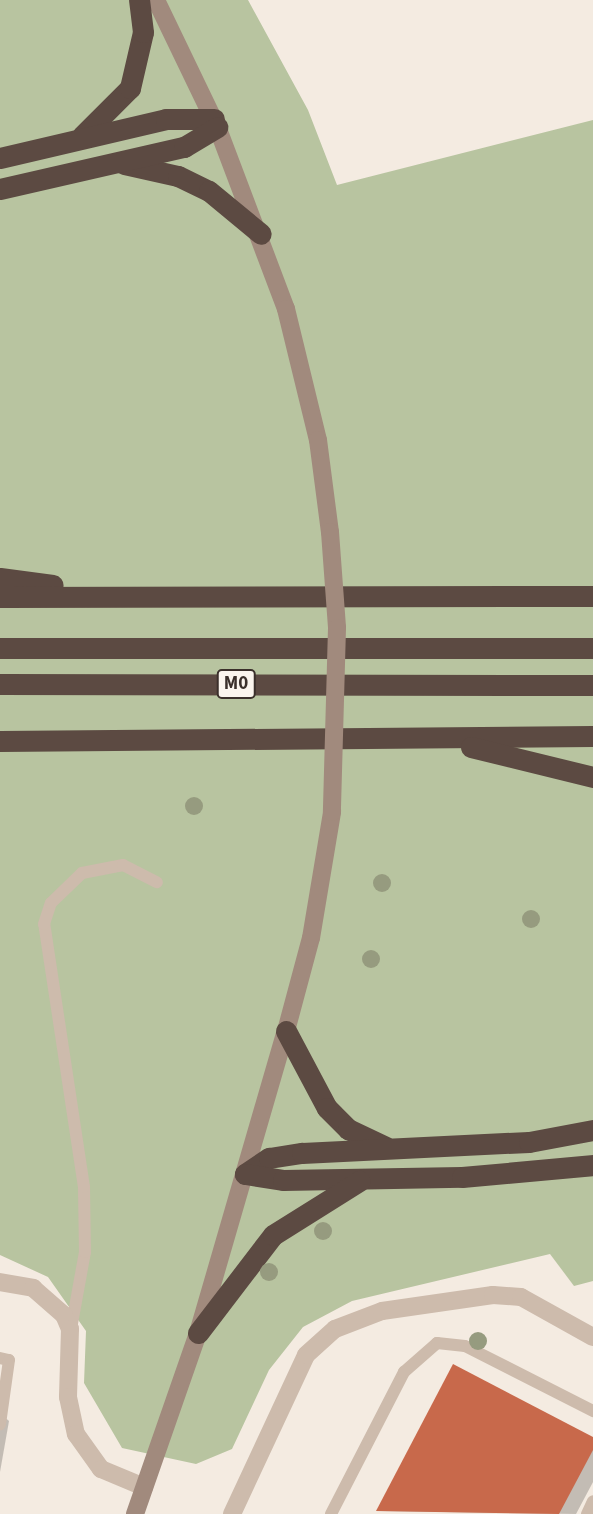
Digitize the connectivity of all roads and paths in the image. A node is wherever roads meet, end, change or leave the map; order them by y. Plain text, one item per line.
1 (139, 0) edge
2 (156, 0) edge
3 (216, 123) junction
4 (64, 143) junction
5 (0, 158) edge
6 (111, 163) junction
7 (0, 189) edge
8 (261, 234) junction
9 (0, 578) edge
10 (163, 594) junction
11 (593, 596) edge
12 (0, 597) edge
13 (0, 648) edge
14 (593, 648) edge
15 (0, 684) edge
16 (593, 685) edge
17 (593, 736) edge
18 (407, 738) junction
19 (0, 741) edge
20 (593, 776) edge
21 (157, 882) dead end
22 (286, 1031) junction
23 (593, 1130) edge
24 (388, 1148) junction
25 (593, 1165) edge
26 (245, 1174) junction
27 (366, 1178) junction
28 (0, 1282) edge
29 (71, 1329) junction
30 (198, 1333) junction
31 (593, 1338) edge
32 (0, 1359) edge
33 (593, 1412) edge
34 (0, 1424) edge
35 (144, 1487) junction
36 (593, 1501) edge
37 (135, 1514) edge
38 (232, 1514) edge
39 (331, 1514) edge
40 (587, 1514) edge

1 - 4 highway
2 - 3 main road
3 - 4 highway
3 - 6 highway
3 - 8 main road
4 - 5 highway
6 - 7 highway
6 - 8 highway
8 - 22 main road, bridge
9 - 10 highway
10 - 11 highway
10 - 12 highway
13 - 14 highway, M0
15 - 16 highway, M0
17 - 18 highway
18 - 19 highway
18 - 20 highway
21 - 29 lane
22 - 24 highway
22 - 26 main road
23 - 24 highway
24 - 26 highway
25 - 27 highway
26 - 27 highway
26 - 30 main road
27 - 30 highway
28 - 29 street
29 - 35 street
30 - 35 main road
31 - 38 street
32 - 34 lane
33 - 39 lane
35 - 37 main road
36 - 40 lane

